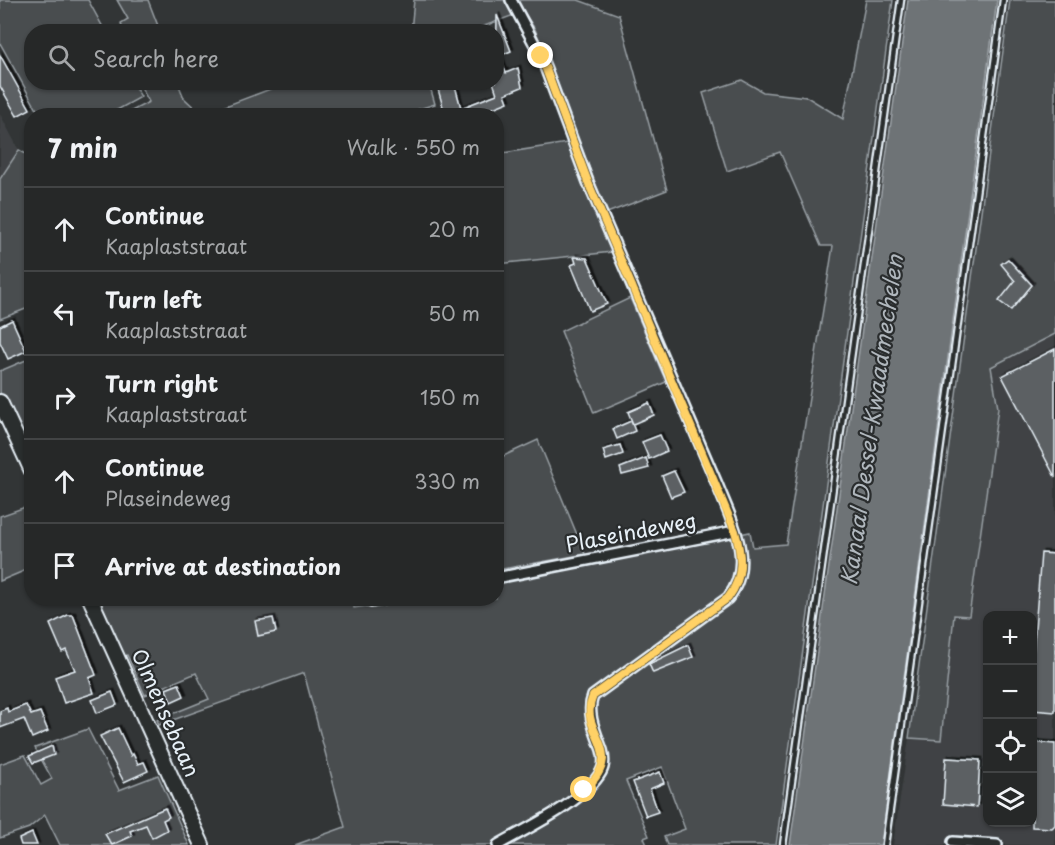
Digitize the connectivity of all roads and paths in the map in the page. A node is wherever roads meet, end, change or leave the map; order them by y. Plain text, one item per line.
1 (511, 0) edge
2 (901, 0) edge
3 (1003, 0) edge
4 (0, 402) edge
5 (24, 454) edge
6 (735, 531) junction
7 (504, 576) edge
8 (94, 606) edge
9 (953, 842) dead end
10 (202, 845) edge
11 (498, 845) edge
12 (783, 845) edge
13 (885, 845) edge
14 (997, 845) edge

1 - 6 street, Plaseindeweg
2 - 12 lane
3 - 13 lane
4 - 5 street
6 - 7 street, Plaseindeweg
6 - 11 street
8 - 10 street, Olmensebaan
9 - 14 street

